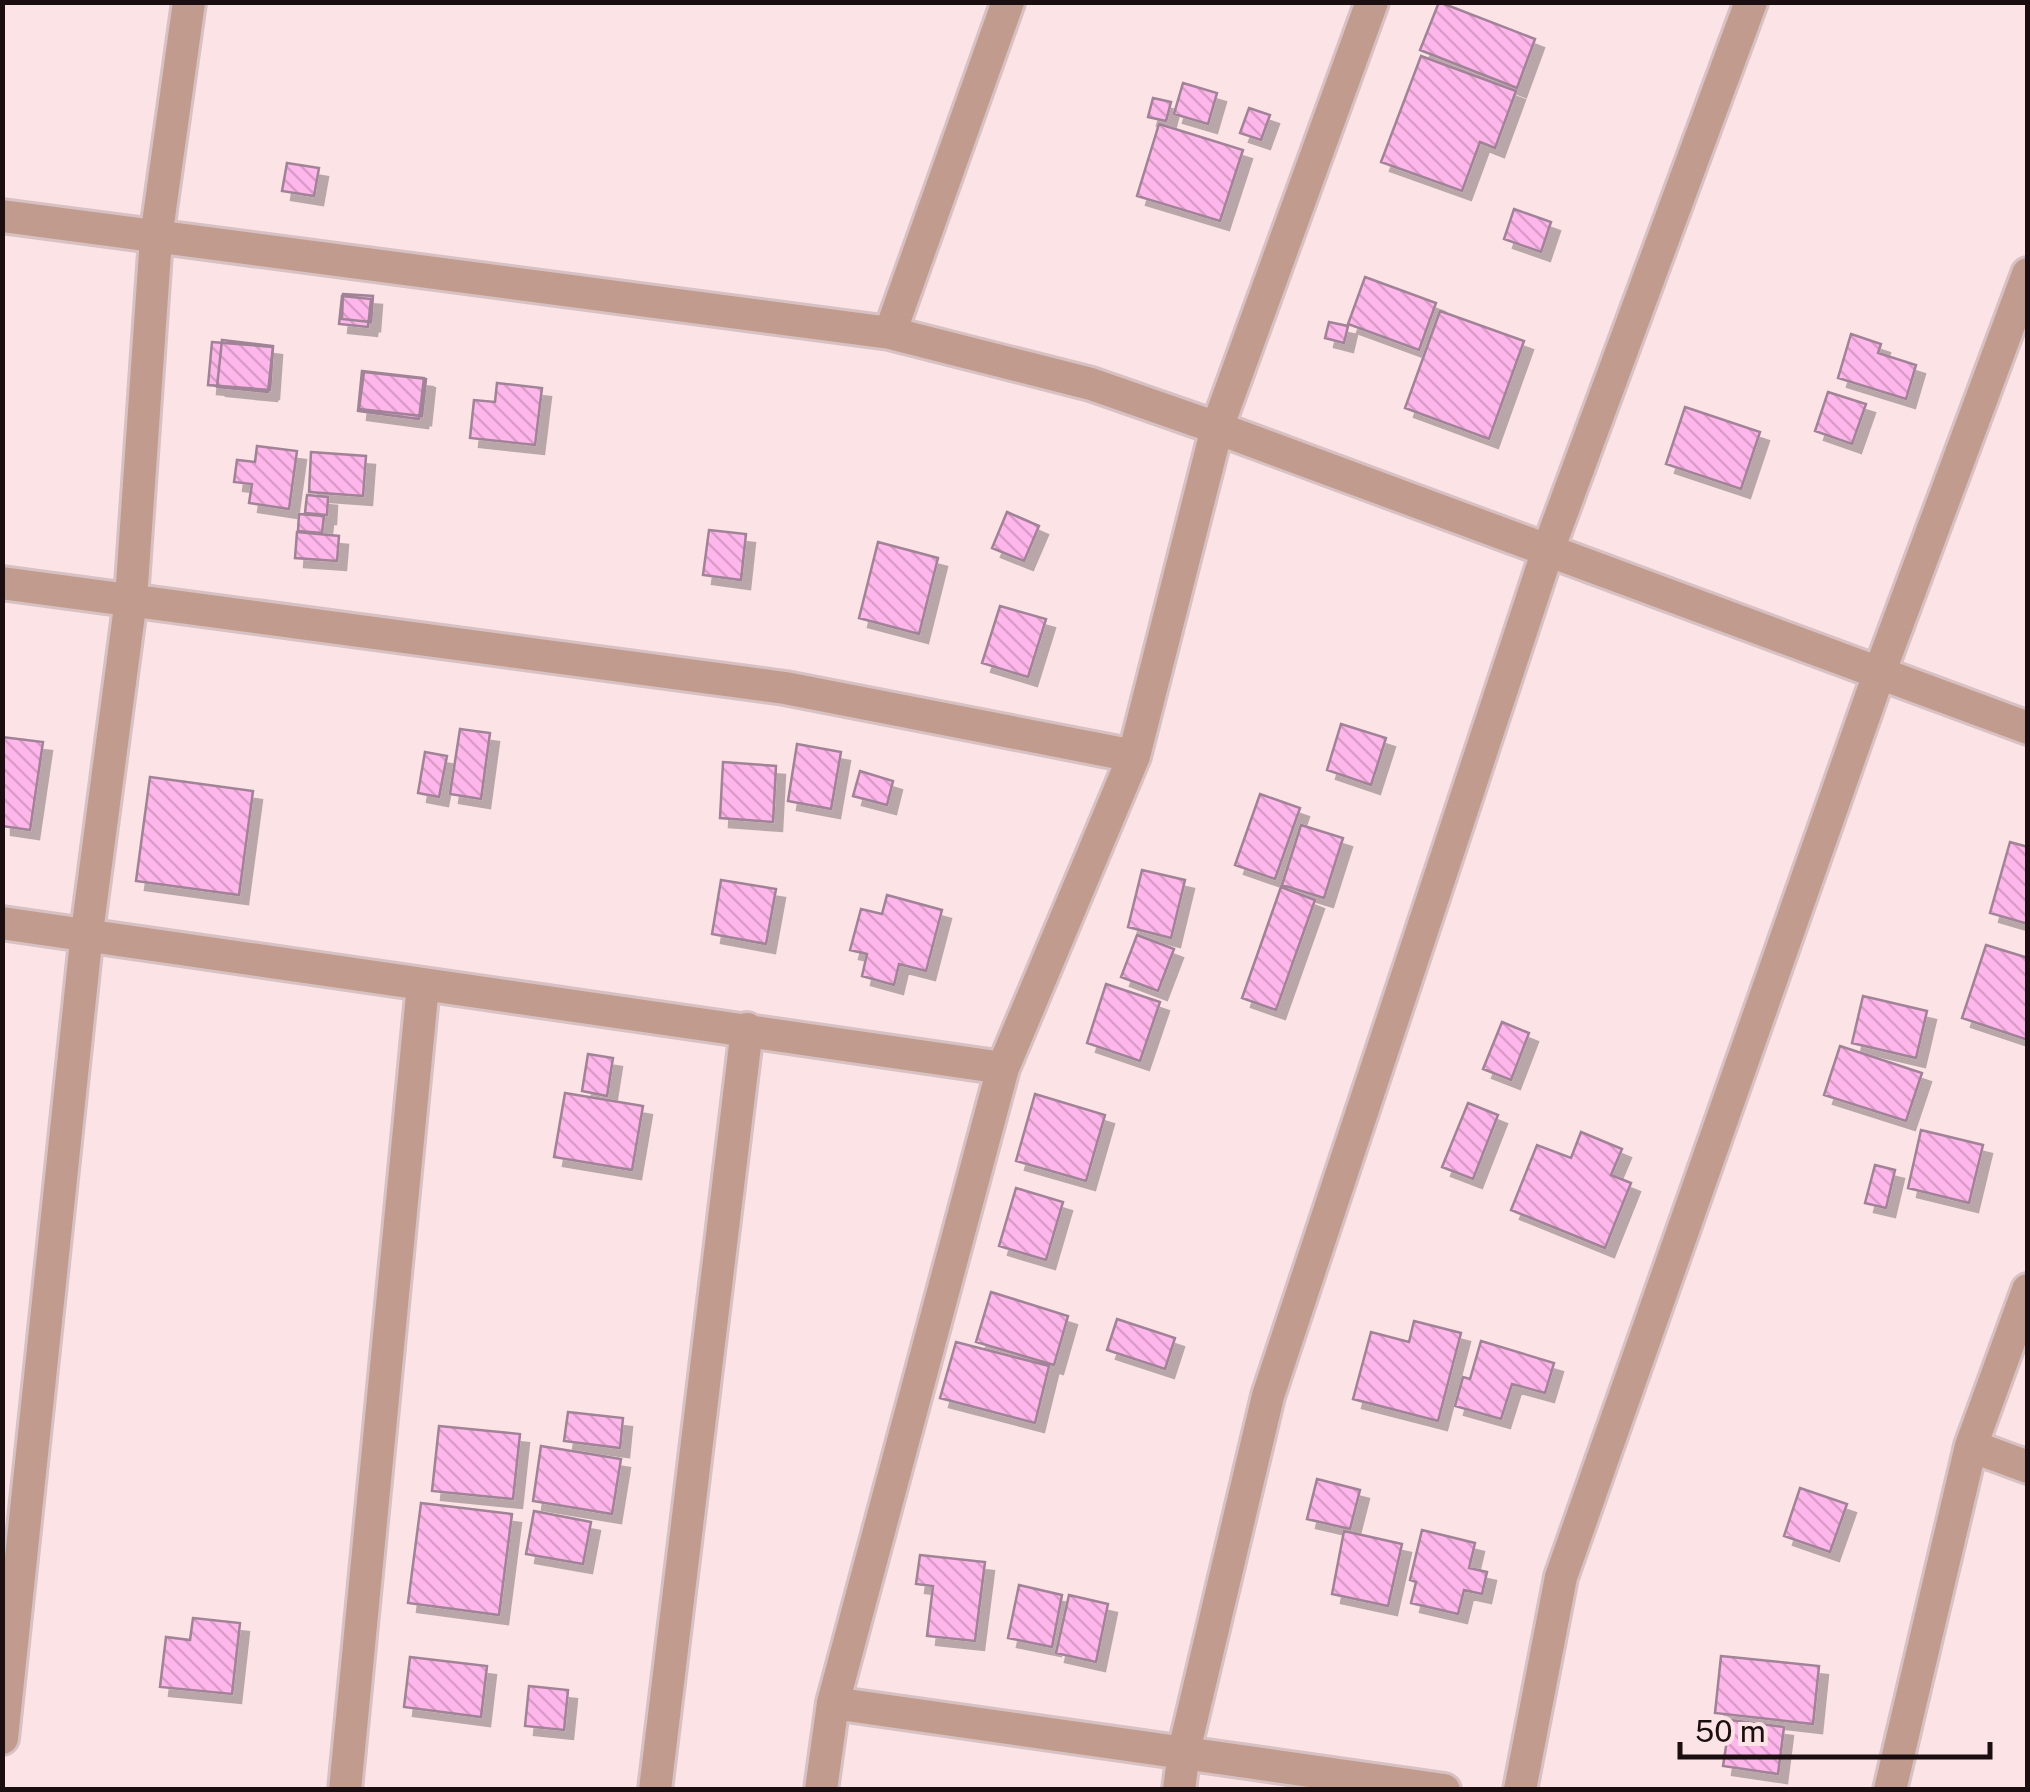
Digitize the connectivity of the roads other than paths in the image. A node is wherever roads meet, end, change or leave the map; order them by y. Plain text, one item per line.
1 (189, 2) edge
2 (1008, 2) edge
3 (1372, 2) edge
4 (1752, 2) edge
5 (2, 216) edge
6 (156, 238) junction
7 (2028, 274) edge
8 (890, 333) junction
9 (1217, 428) junction
10 (1548, 550) junction
11 (2, 583) edge
12 (131, 598) junction
13 (1880, 671) junction
14 (2028, 728) edge
15 (1134, 756) junction
16 (2, 922) edge
17 (87, 932) junction
18 (423, 985) junction
19 (747, 1030) junction
20 (1003, 1068) junction
21 (2028, 1290) edge
22 (1971, 1446) junction
23 (2028, 1467) edge
24 (833, 1703) junction
25 (2, 1738) edge
26 (1184, 1752) junction
27 (345, 1790) edge
28 (655, 1790) edge
29 (821, 1790) edge
30 (1179, 1790) edge
31 (1444, 1790) edge
32 (1520, 1790) edge
33 (1890, 1790) edge

1 - 6 street
2 - 8 street
3 - 9 street
4 - 10 street
5 - 6 street
6 - 8 street
6 - 12 street
7 - 13 street
8 - 9 street
9 - 10 street
9 - 15 street
10 - 13 street
10 - 26 street
11 - 12 street
12 - 15 street
12 - 17 street
13 - 14 street
13 - 32 street
15 - 20 street
16 - 17 street
17 - 18 street
17 - 25 street
18 - 19 street
18 - 27 street
19 - 20 street
19 - 28 street
20 - 24 street
21 - 22 street
22 - 23 street
22 - 33 street
24 - 26 street
24 - 29 street
26 - 30 street
26 - 31 street

